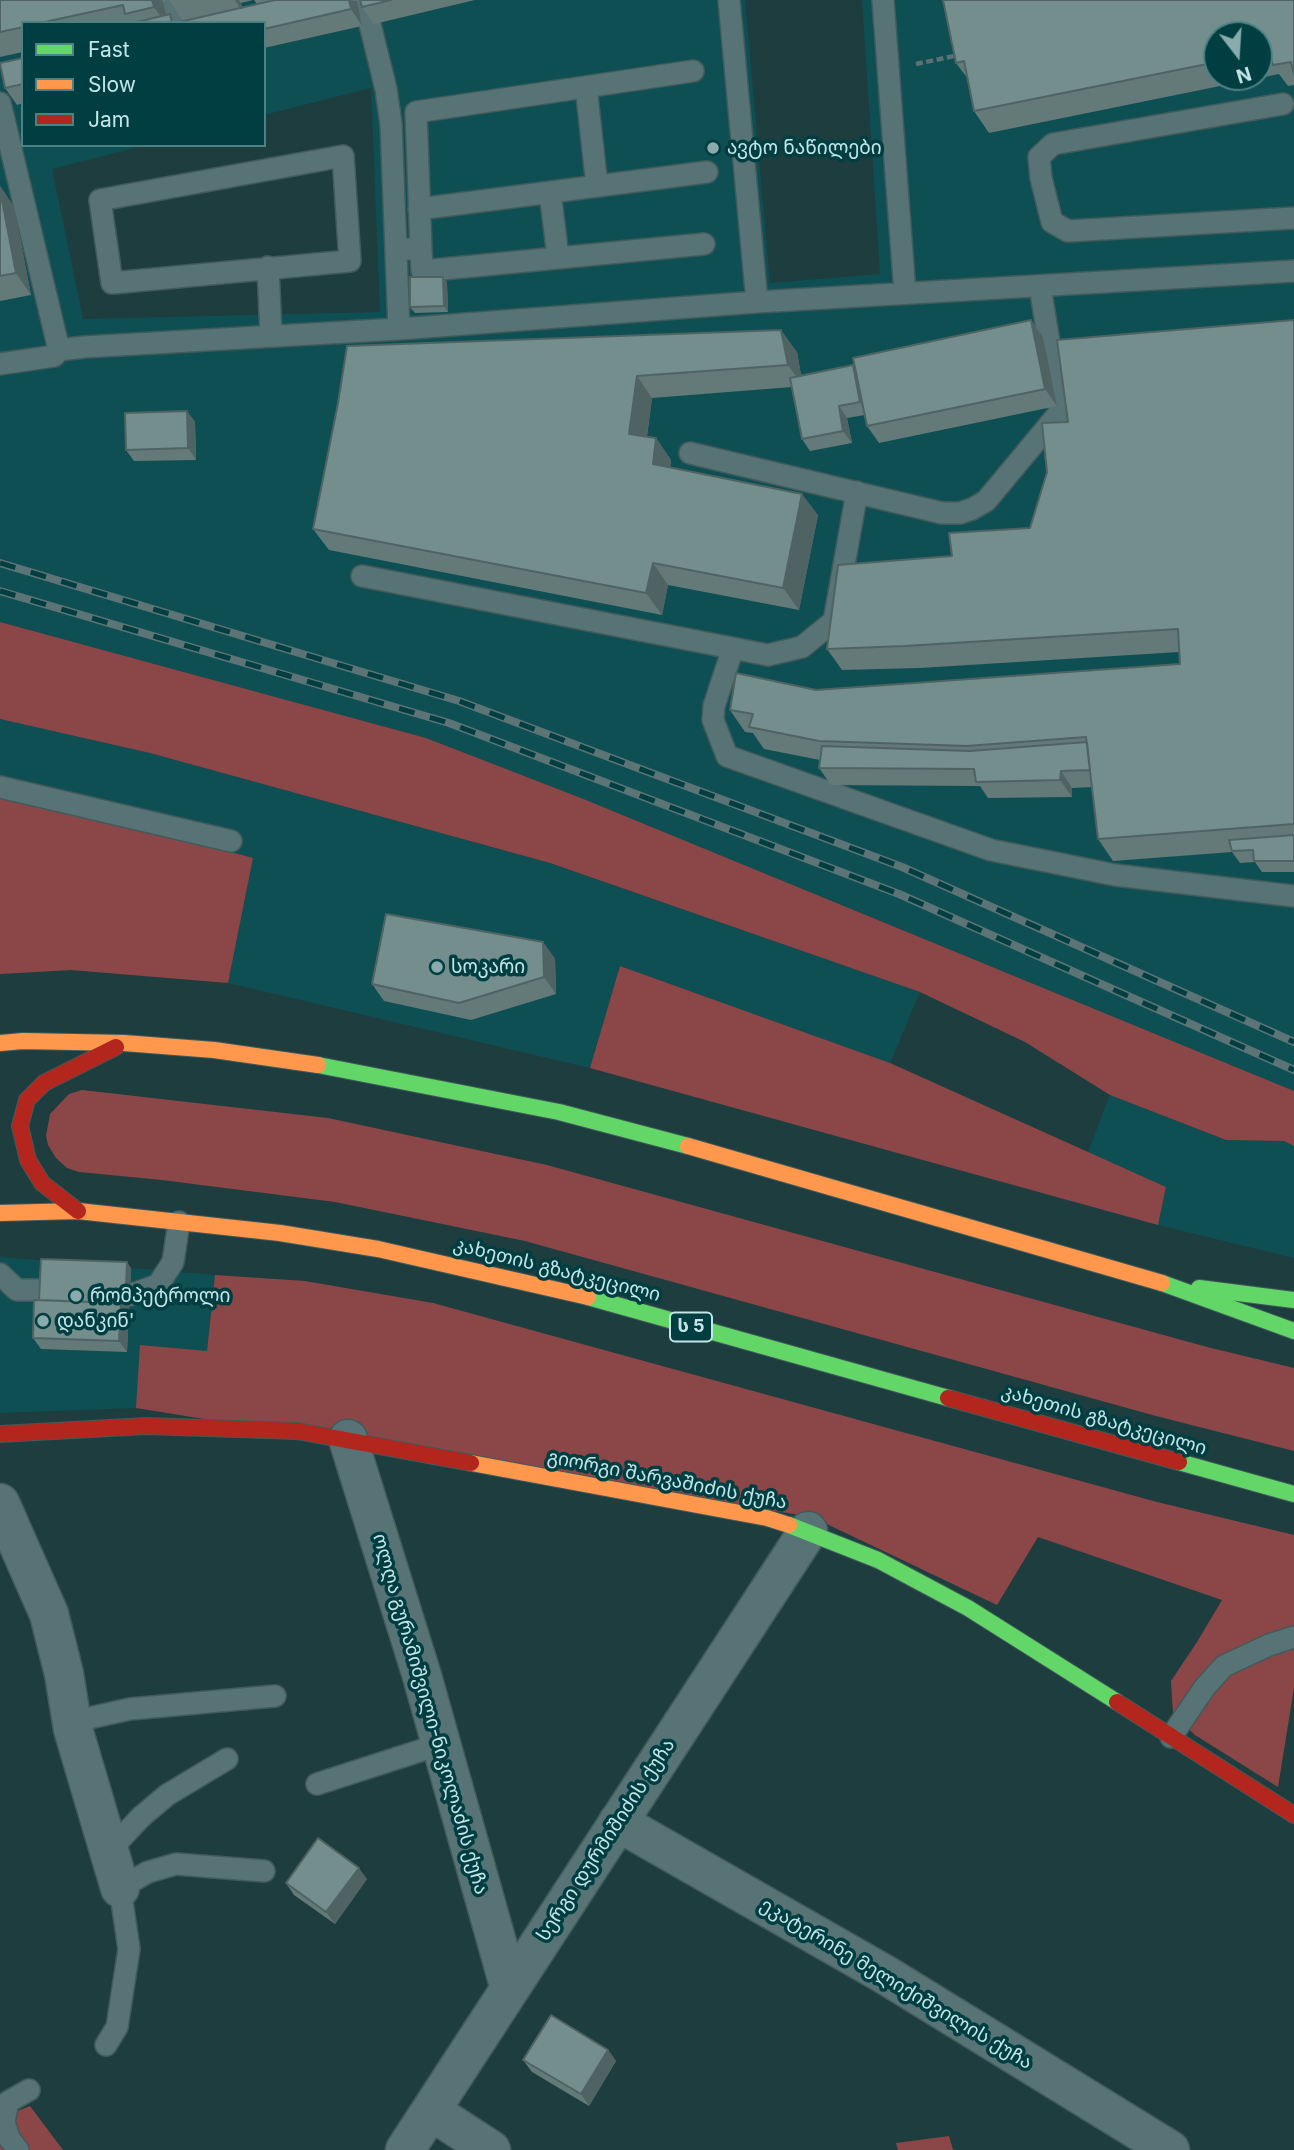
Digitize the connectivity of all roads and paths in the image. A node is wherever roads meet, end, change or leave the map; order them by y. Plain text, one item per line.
1 (170, 0) edge
2 (364, 0) edge
3 (729, 0) edge
4 (883, 0) edge
5 (175, 21) edge
6 (966, 54) edge
7 (888, 70) junction
8 (693, 71) dead end
9 (586, 87) junction
10 (0, 103) edge
11 (1283, 104) dead end
12 (707, 172) dead end
13 (8, 174) edge
14 (597, 186) junction
15 (550, 192) junction
16 (419, 209) junction
17 (1294, 218) edge
18 (704, 244) dead end
19 (396, 249) junction
20 (421, 249) junction
21 (558, 257) junction
22 (268, 267) junction
23 (1294, 271) edge
24 (1040, 286) junction
25 (905, 293) junction
26 (757, 302) junction
27 (398, 329) junction
28 (271, 336) junction
29 (58, 347) junction
30 (0, 354) edge
31 (0, 365) edge
32 (690, 453) dead end
33 (857, 492) junction
34 (362, 576) dead end
35 (733, 648) junction
36 (0, 788) edge
37 (231, 841) dead end
38 (1294, 896) edge
39 (0, 1037) edge
40 (23, 1041) junction
41 (0, 1043) edge
42 (124, 1043) junction
43 (78, 1211) junction
44 (0, 1213) edge
45 (179, 1222) junction
46 (0, 1274) edge
47 (1159, 1282) junction
48 (44, 1290) edge
49 (130, 1294) dead end
50 (1294, 1300) edge
51 (1294, 1331) edge
52 (0, 1434) edge
53 (348, 1439) junction
54 (1294, 1494) edge
55 (0, 1503) edge
56 (808, 1531) junction
57 (1294, 1637) edge
58 (275, 1696) dead end
59 (71, 1722) junction
60 (1171, 1737) junction
61 (441, 1744) junction
62 (227, 1759) dead end
63 (317, 1784) dead end
64 (1294, 1815) edge
65 (618, 1822) junction
66 (109, 1851) junction
67 (264, 1871) dead end
68 (120, 1888) junction
69 (510, 1989) junction
70 (106, 2045) dead end
71 (29, 2090) dead end
72 (431, 2111) junction
73 (18, 2150) edge
74 (405, 2150) edge
75 (492, 2150) edge
76 (1170, 2150) edge

1 - 5 lane
2 - 19 lane
3 - 26 lane
4 - 7 lane
6 - 7 path
7 - 25 lane
8 - 9 lane
9 - 14 lane
9 - 16 lane
10 - 13 lane
11 - 17 lane
12 - 14 lane
13 - 29 lane
14 - 15 lane
15 - 16 lane
15 - 21 lane
16 - 20 lane
18 - 21 lane
19 - 20 lane
19 - 27 lane
20 - 21 lane
22 - 22 lane
22 - 28 lane
23 - 24 lane
24 - 25 lane
24 - 33 lane
25 - 26 lane
26 - 27 lane
27 - 28 lane
28 - 29 lane
29 - 30 lane
29 - 31 lane
32 - 33 lane
33 - 35 lane
34 - 35 lane
35 - 38 lane
36 - 37 lane
39 - 40 main road
40 - 41 main road
40 - 42 main road
42 - 43 main road
42 - 47 main road
43 - 44 main road, კახეთის გზატკეცილი / ს 5
43 - 45 main road, კახეთის გზატკეცილი / ს 5
45 - 49 lane
45 - 54 main road, კახეთის გზატკეცილი / ს 5
46 - 48 lane
47 - 50 main road
47 - 51 main road
52 - 53 main road, გიორგი შარვაშიძის ქუჩა
53 - 56 main road, გიორგი შარვაშიძის ქუჩა
53 - 61 street, ოლღა გურამიშვილი-ნიკოლაძის ქუჩა
55 - 59 street
56 - 60 main road, გიორგი შარვაშიძის ქუჩა
56 - 65 street, სერგი დურმიშიძის ქუჩა
57 - 60 lane
58 - 59 lane
59 - 66 street
60 - 64 main road, გიორგი შარვაშიძის ქუჩა
61 - 63 lane
61 - 69 street, ოლღა გურამიშვილი-ნიკოლაძის ქუჩა
62 - 66 lane
65 - 69 street, სერგი დურმიშიძის ქუჩა
65 - 76 street, ეკატერინე მელიქიშვილის ქუჩა
66 - 68 street
67 - 68 lane
68 - 70 lane
69 - 72 street, სერგი დურმიშიძის ქუჩა
71 - 73 lane
72 - 74 street, სერგი დურმიშიძის ქუჩა
72 - 75 street

